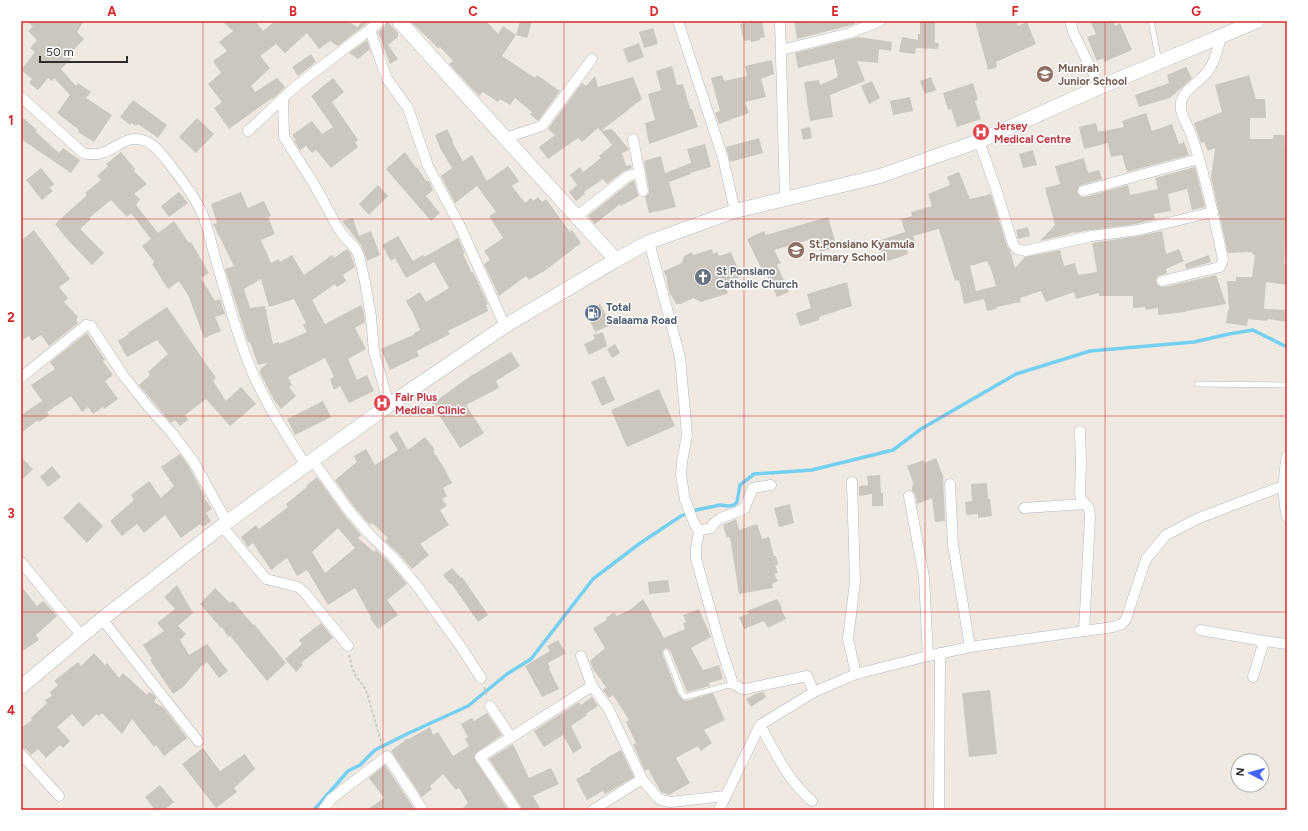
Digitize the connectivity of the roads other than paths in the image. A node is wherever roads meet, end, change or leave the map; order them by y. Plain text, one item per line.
1 (381, 21) edge
2 (399, 21) edge
3 (678, 21) edge
4 (780, 21) edge
5 (880, 21) edge
6 (1070, 21) edge
7 (1151, 21) edge
8 (1255, 21) edge
9 (370, 30) junction
10 (1222, 36) junction
11 (782, 50) junction
12 (592, 60) dead end
13 (1160, 62) junction
14 (1100, 87) junction
15 (21, 97) edge
16 (283, 99) junction
17 (248, 131) dead end
18 (505, 138) junction
19 (632, 139) dead end
20 (979, 141) junction
21 (1198, 159) junction
22 (640, 174) junction
23 (643, 191) dead end
24 (1083, 191) dead end
25 (785, 199) junction
26 (735, 211) junction
27 (1212, 212) junction
28 (576, 217) junction
29 (649, 242) junction
30 (616, 260) junction
31 (1162, 280) dead end
32 (505, 326) junction
33 (21, 378) edge
34 (1197, 384) dead end
35 (1287, 385) edge
36 (389, 405) junction
37 (1080, 431) dead end
38 (1287, 456) edge
39 (310, 464) junction
40 (852, 482) dead end
41 (950, 484) dead end
42 (771, 485) dead end
43 (1283, 486) junction
44 (908, 496) dead end
45 (1085, 504) junction
46 (1024, 508) dead end
47 (1287, 517) edge
48 (224, 524) junction
49 (699, 531) junction
50 (21, 562) edge
51 (102, 620) junction
52 (1200, 630) dead end
53 (1084, 631) junction
54 (82, 636) junction
55 (1264, 641) junction
56 (1287, 644) edge
57 (348, 646) road end
58 (970, 647) junction
59 (666, 652) dead end
60 (940, 653) junction
61 (582, 656) dead end
62 (928, 656) junction
63 (856, 674) junction
64 (1253, 677) dead end
65 (482, 681) road end
66 (733, 684) junction
67 (592, 686) junction
68 (21, 687) edge
69 (814, 692) junction
70 (489, 703) road end
71 (760, 725) junction
72 (511, 737) junction
73 (198, 741) dead end
74 (21, 754) edge
75 (642, 779) junction
76 (59, 796) dead end
77 (725, 796) junction
78 (812, 802) dead end
79 (323, 810) edge
80 (423, 810) edge
81 (516, 810) edge
82 (593, 810) edge
83 (719, 810) edge
84 (939, 810) edge

1 - 9 street
2 - 18 main road
3 - 26 street
4 - 11 street
5 - 11 street
6 - 14 street
7 - 13 lane
8 - 10 main road
9 - 16 street
9 - 32 street
10 - 13 main road
10 - 21 street
11 - 25 street
12 - 18 street
13 - 14 main road
14 - 20 main road
15 - 39 street
16 - 17 street
16 - 36 street
18 - 28 main road
19 - 22 street
20 - 25 main road
20 - 27 street
21 - 24 street
21 - 27 street
22 - 23 street
22 - 28 street
25 - 26 main road
26 - 29 main road
27 - 31 street
28 - 30 main road
29 - 30 main road
29 - 49 street
30 - 32 main road
32 - 36 main road
33 - 48 street
34 - 35 lane
36 - 39 main road
37 - 45 street
38 - 43 street
39 - 48 main road
39 - 65 street
40 - 63 street
41 - 58 street
42 - 49 street
43 - 47 street
43 - 53 street
44 - 62 street
45 - 46 street
45 - 53 street
48 - 51 main road
48 - 57 street
49 - 66 street
50 - 54 street
51 - 54 main road
51 - 73 street
52 - 55 street
53 - 58 street
54 - 68 main road
55 - 56 street
55 - 64 street
58 - 60 street
59 - 66 lane
60 - 62 street
60 - 84 street
61 - 67 street
62 - 63 street
63 - 69 street
66 - 69 street
67 - 72 street
67 - 75 street
69 - 71 street
70 - 72 street
71 - 77 street
71 - 78 street
72 - 81 street
74 - 76 street
75 - 77 street
75 - 82 street
77 - 83 street
79 - 80 street

